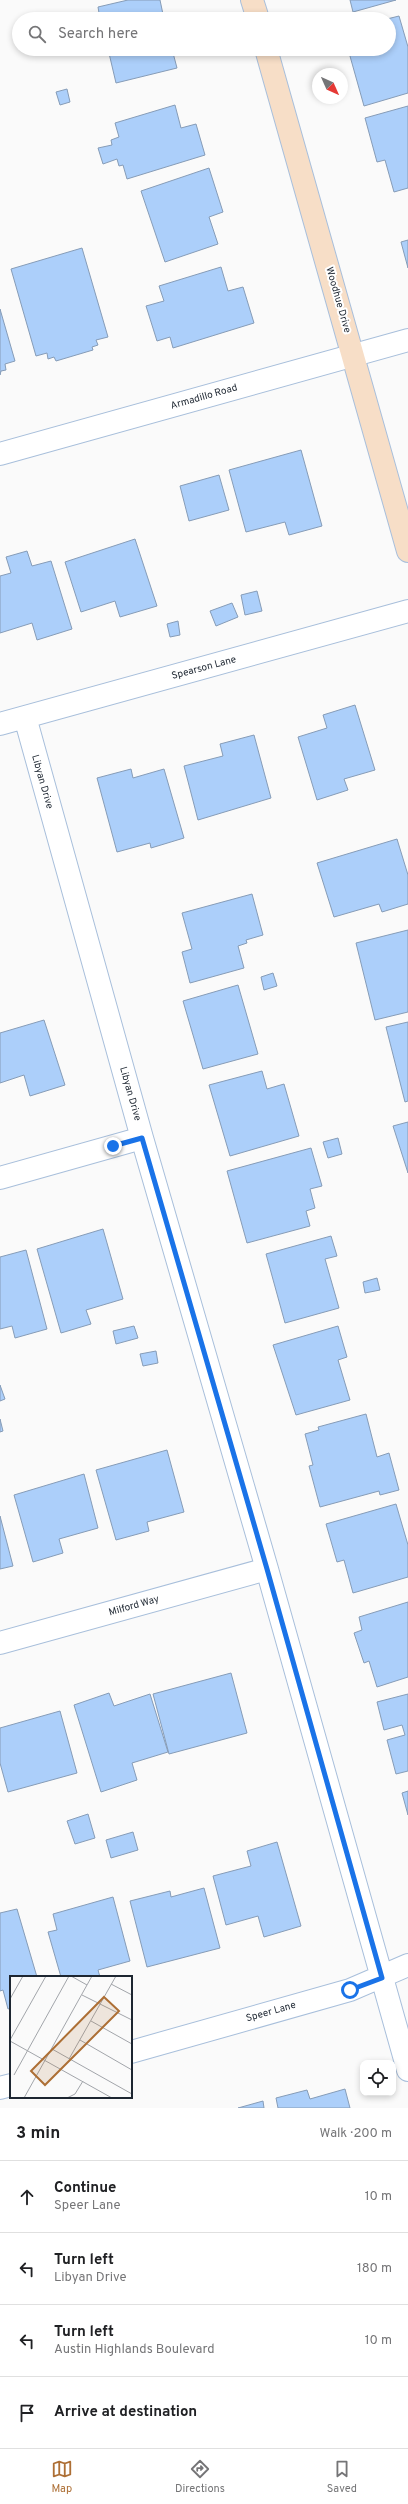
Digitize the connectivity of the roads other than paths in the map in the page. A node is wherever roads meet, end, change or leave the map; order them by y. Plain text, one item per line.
1 (252, 0) edge
2 (256, 12) edge
3 (268, 56) edge
4 (408, 340) edge
5 (354, 356) junction
6 (0, 454) edge
7 (408, 551) edge
8 (408, 611) edge
9 (25, 717) junction
10 (0, 724) edge
11 (142, 1138) junction
12 (0, 1178) edge
13 (267, 1569) junction
14 (0, 1643) edge
15 (408, 1965) edge
16 (382, 1978) junction
17 (132, 2052) edge
18 (408, 2070) edge
19 (10, 2085) edge
20 (0, 2088) edge

1 - 2 street
3 - 5 street, Woodhue Drive
4 - 5 street, Armadillo Road
5 - 6 street, Armadillo Road
5 - 7 street, Woodhue Drive
8 - 9 street, Spearson Lane
9 - 10 street, Spearson Lane
9 - 11 street, Libyan Drive
11 - 12 street
11 - 13 street, Libyan Drive
13 - 14 street, Milford Way
13 - 16 street, Libyan Drive
15 - 16 street, Speer Lane
16 - 17 street, Speer Lane
16 - 18 street, Libyan Drive
19 - 20 street

